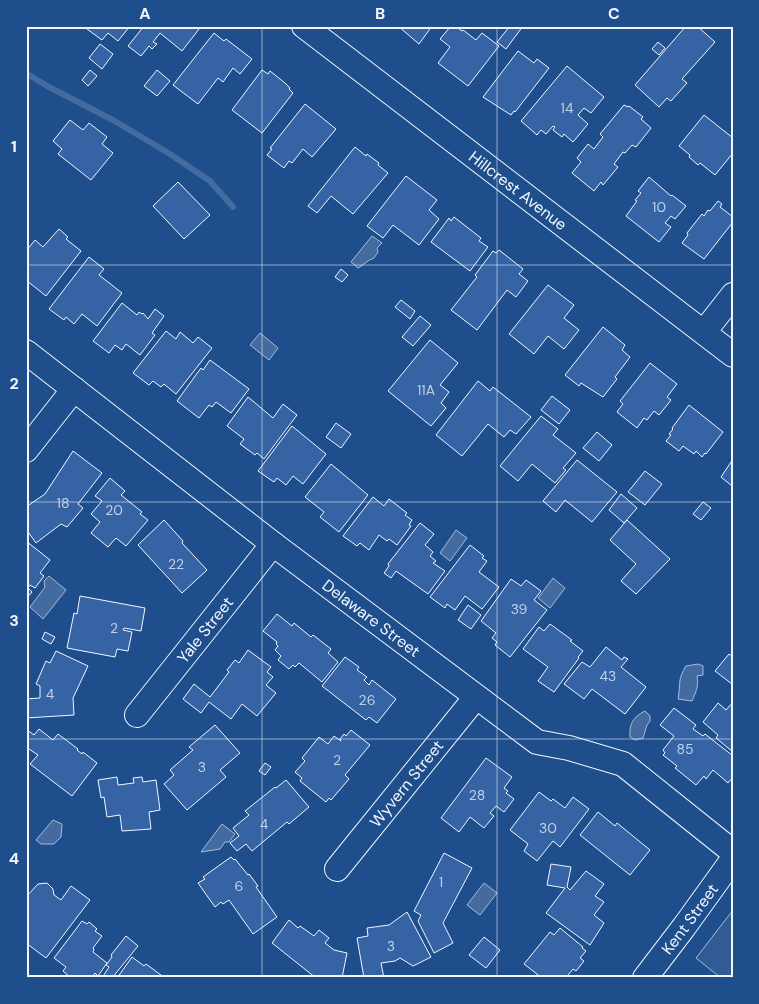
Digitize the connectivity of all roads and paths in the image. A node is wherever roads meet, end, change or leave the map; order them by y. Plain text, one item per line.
1 (304, 26) edge
2 (733, 295) edge
3 (704, 332) junction
4 (26, 352) edge
5 (733, 355) edge
6 (74, 390) junction
7 (26, 450) edge
8 (273, 544) junction
9 (476, 697) junction
10 (137, 715) dead end
11 (733, 852) edge
12 (733, 859) edge
13 (337, 869) dead end
14 (645, 978) edge

1 - 3 street, Hillcrest Avenue
2 - 3 street
3 - 5 street, Hillcrest Avenue
4 - 6 street, Delaware Street
6 - 7 street
6 - 8 street, Delaware Street
8 - 9 street, Delaware Street
8 - 10 street, Yale Street
9 - 11 street, Delaware Street
9 - 13 street, Wyvern Street
12 - 14 street, Kent Street

